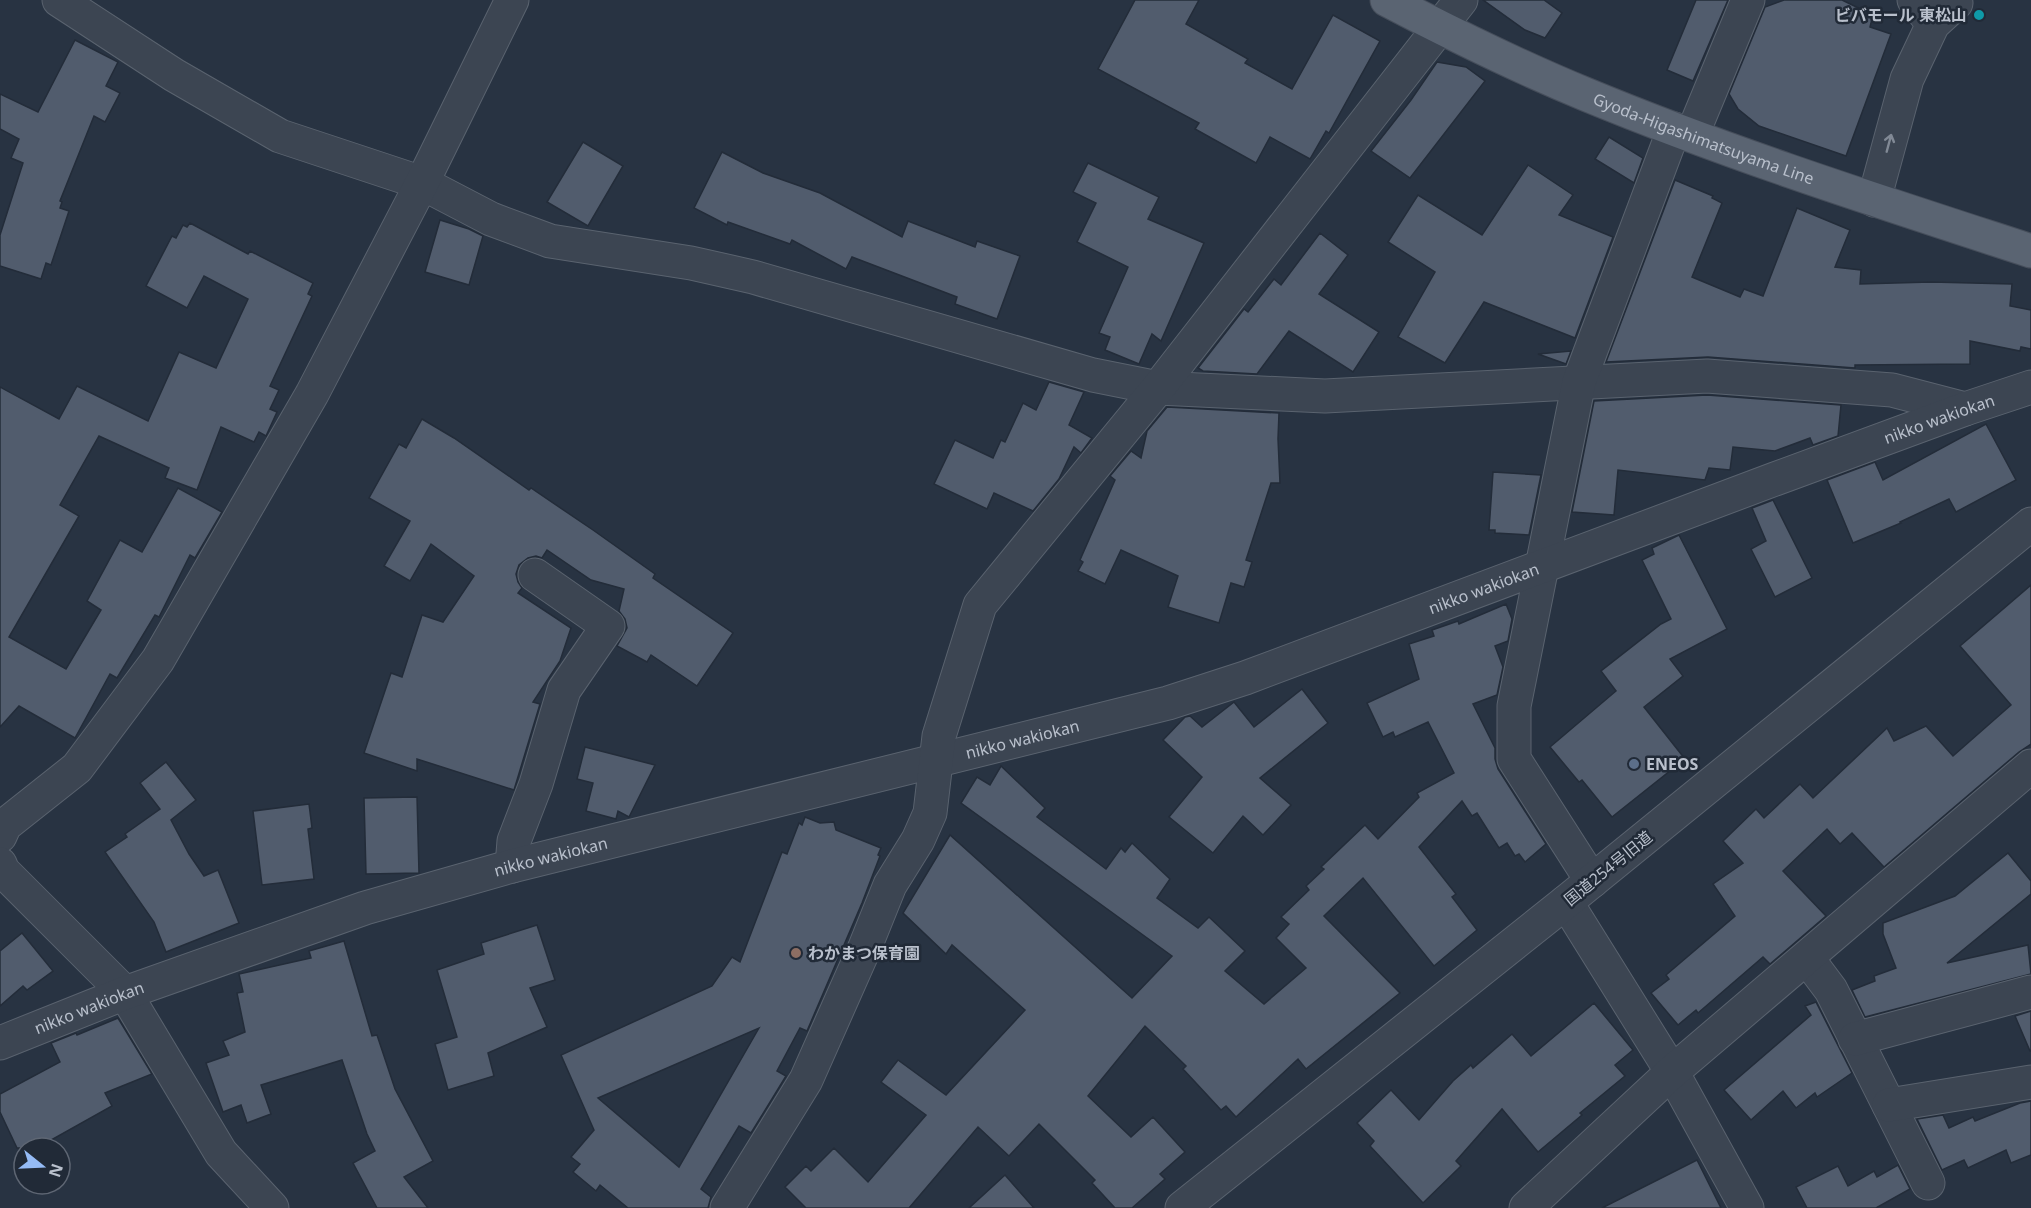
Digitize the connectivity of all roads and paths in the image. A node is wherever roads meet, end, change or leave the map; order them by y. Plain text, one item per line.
1 (59, 0) edge
2 (512, 0) edge
3 (1387, 0) edge
4 (1461, 0) edge
5 (1748, 0) edge
6 (1934, 9) edge
7 (1438, 27) junction
8 (1683, 132) junction
9 (422, 183) junction
10 (1874, 200) junction
11 (2031, 251) edge
12 (1579, 382) junction
13 (2031, 387) edge
14 (1158, 388) junction
15 (1965, 409) junction
16 (2031, 524) edge
17 (1541, 568) junction
18 (535, 575) dead end
19 (936, 761) junction
20 (2031, 766) edge
21 (0, 836) edge
22 (0, 864) edge
23 (512, 866) junction
24 (1592, 881) junction
25 (1566, 902) junction
26 (1807, 958) junction
27 (2031, 992) edge
28 (125, 993) junction
29 (1855, 1039) junction
30 (0, 1043) edge
31 (1672, 1072) junction
32 (2031, 1082) edge
33 (1889, 1105) junction
34 (1928, 1183) dead end
35 (272, 1208) edge
36 (727, 1208) edge
37 (1182, 1208) edge
38 (1526, 1208) edge
39 (1746, 1208) edge

1 - 9 street
2 - 9 street
3 - 7 main road, Gyoda-Higashimatsuyama Line
4 - 7 street
5 - 8 street
10 -> 6 street
7 - 8 main road, Gyoda-Higashimatsuyama Line
7 - 14 street
8 - 10 main road, Gyoda-Higashimatsuyama Line
8 - 12 street
9 - 14 street
9 - 21 street
10 - 11 main road, Gyoda-Higashimatsuyama Line
12 - 14 street
12 - 15 street
12 - 17 street
13 - 15 street, nikko wakiokan
14 - 19 street
15 - 17 street, nikko wakiokan
16 - 24 street, 国道254号旧道
17 - 19 street, nikko wakiokan
17 - 24 street
18 - 23 street
19 - 23 street, nikko wakiokan
19 - 36 street
20 - 26 street
22 - 28 street
23 - 28 street, nikko wakiokan
24 - 25 street, 国道254号旧道
25 - 31 street
25 - 37 street, 国道254号旧道
26 - 29 street
26 - 31 street
27 - 29 street
28 - 30 street, nikko wakiokan
28 - 35 street
29 - 33 street
31 - 38 street
31 - 39 street
32 - 33 street
33 - 34 street

